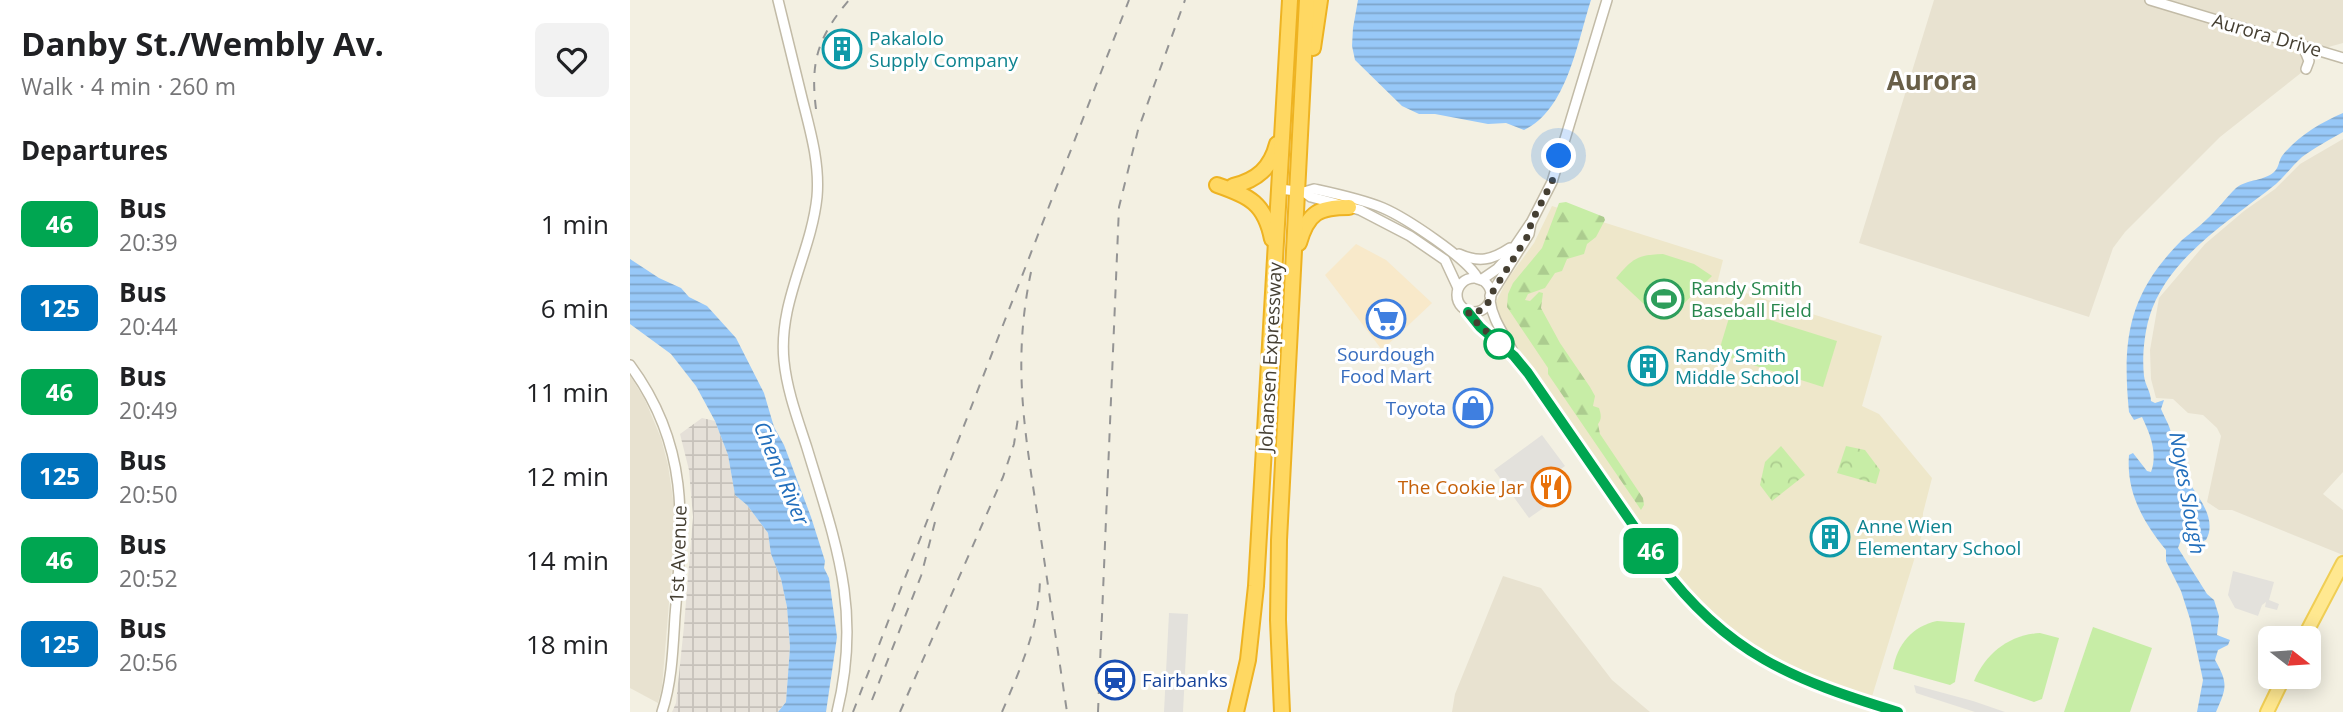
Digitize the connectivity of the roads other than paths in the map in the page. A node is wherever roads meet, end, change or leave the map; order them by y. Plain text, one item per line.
1 (778, 0) edge
2 (1290, 0) edge
3 (1307, 0) edge
4 (1320, 0) edge
5 (1608, 0) edge
6 (2150, 0) edge
7 (2303, 46) junction
8 (2343, 58) edge
9 (2306, 69) dead end
10 (1283, 123) junction
11 (1300, 143) junction
12 (1217, 185) dead end
13 (1233, 186) dead end
14 (1280, 189) junction
15 (1300, 192) junction
16 (1349, 206) junction
17 (1531, 223) junction
18 (1514, 246) junction
19 (1454, 252) junction
20 (1276, 261) junction
21 (1292, 268) junction
22 (1479, 279) junction
23 (1458, 288) junction
24 (1490, 298) junction
25 (1468, 312) junction
26 (1514, 356) junction
27 (630, 365) edge
28 (2343, 564) edge
29 (2310, 626) edge
30 (2278, 690) edge
31 (662, 712) edge
32 (837, 712) edge
33 (1236, 712) edge
34 (1282, 712) edge
35 (1898, 712) edge
36 (2267, 712) edge

1 - 32 street
2 - 10 highway, Johansen Expressway
3 - 11 highway, Johansen Expressway
4 - 11 highway
5 - 17 street
6 - 7 street, Aurora Drive
7 - 8 street, Aurora Drive
7 - 9 street
10 - 13 highway
10 - 14 highway, Johansen Expressway
11 - 15 highway, Johansen Expressway
12 - 20 highway
14 - 15 street
14 - 20 highway, Johansen Expressway
15 - 16 street
15 - 19 street
15 - 21 highway, Johansen Expressway
16 - 21 highway
16 - 23 street
17 - 18 street
17 - 24 street
18 - 19 street
18 - 22 street
19 - 22 street
20 - 33 highway, Johansen Expressway
21 - 34 highway, Johansen Expressway
22 - 23 street
22 - 24 street
23 - 25 street
24 - 25 street
24 - 26 street
25 - 26 street
26 - 35 street
27 - 31 street, 1st Avenue
28 - 29 main road
30 - 36 main road

